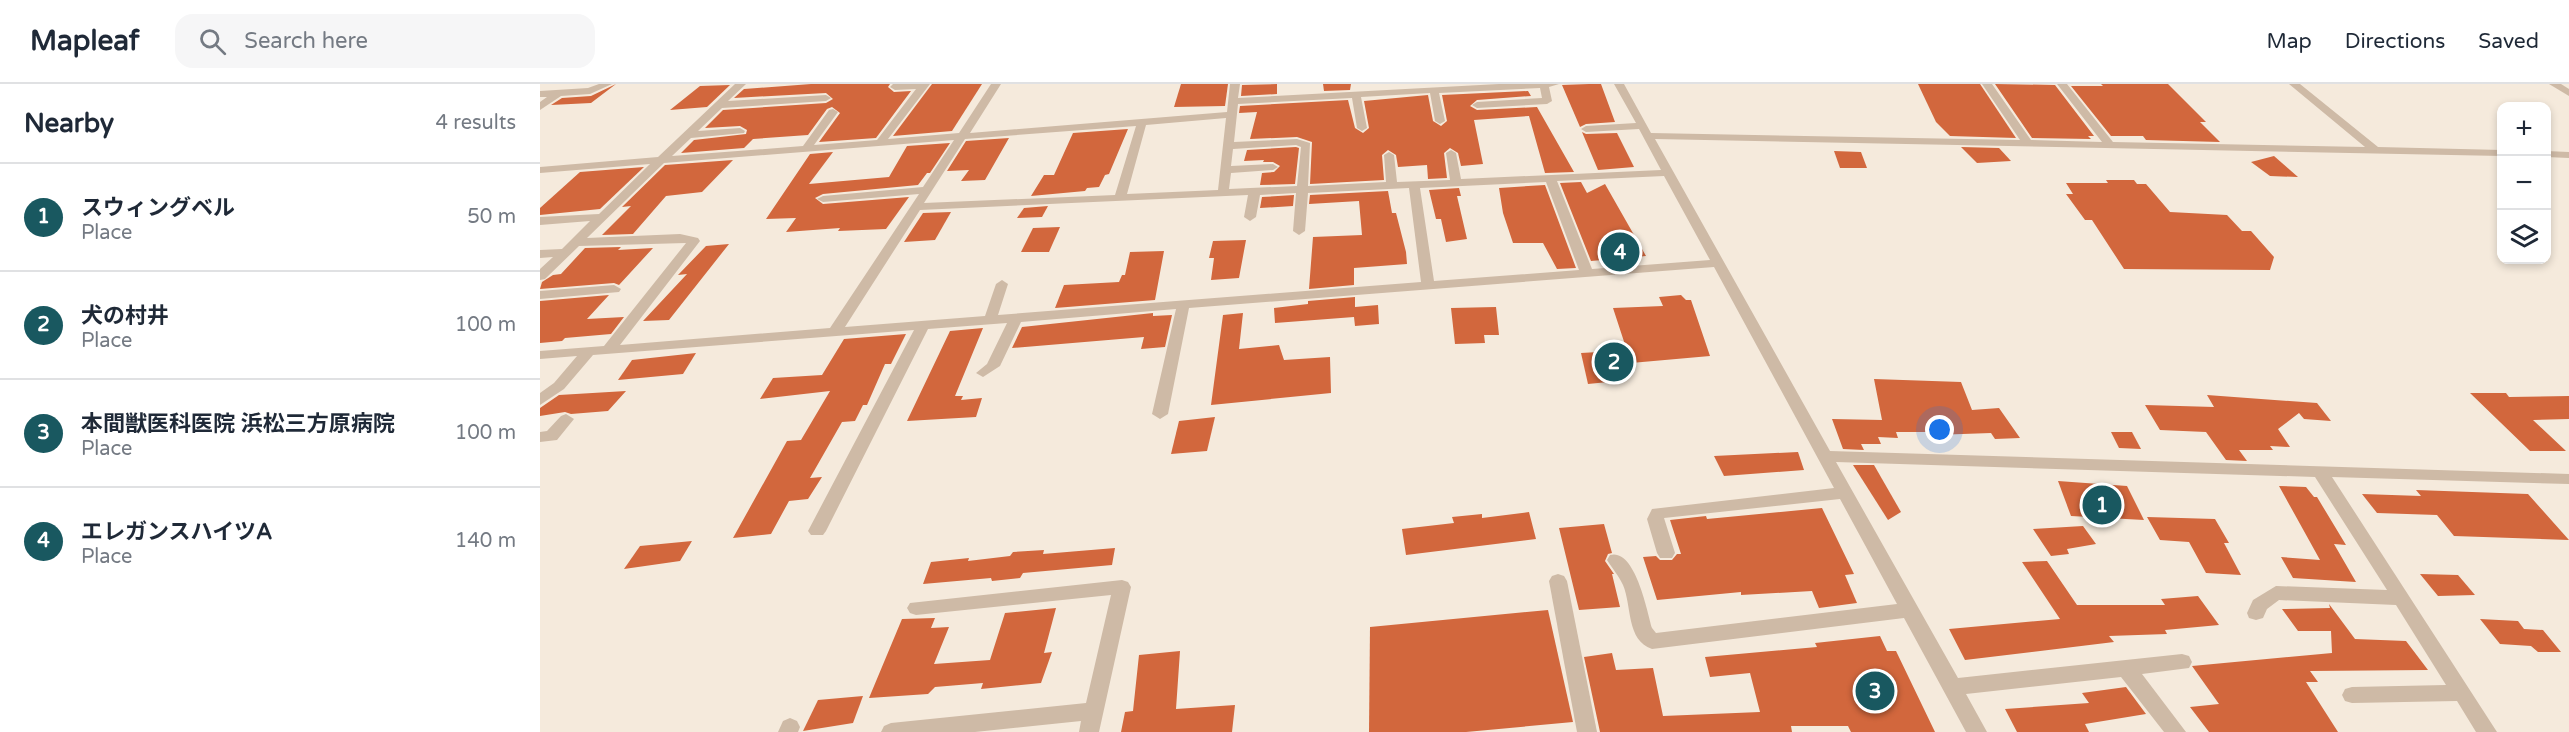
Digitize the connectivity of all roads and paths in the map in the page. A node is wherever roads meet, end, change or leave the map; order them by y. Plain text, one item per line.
1 (607, 84) edge
2 (741, 84) edge
3 (898, 84) edge
4 (996, 84) edge
5 (1235, 84) edge
6 (1554, 84) edge
7 (1619, 84) edge
8 (1987, 84) edge
9 (2062, 84) edge
10 (2294, 84) edge
11 (2554, 84) edge
12 (924, 85) edge
13 (1544, 85) edge
14 (1394, 88) edge
15 (1434, 90) junction
16 (558, 93) junction
17 (2569, 93) edge
18 (540, 94) edge
19 (1356, 95) junction
20 (826, 98) dead end
21 (1232, 101) junction
22 (718, 105) junction
23 (1477, 105) dead end
24 (540, 107) edge
25 (833, 112) dead end
26 (1230, 116) junction
27 (1440, 121) dead end
28 (1142, 122) junction
29 (1362, 128) dead end
30 (1586, 129) dead end
31 (740, 131) dead end
32 (1645, 131) junction
33 (686, 135) junction
34 (964, 136) junction
35 (879, 144) junction
36 (2028, 144) junction
37 (1227, 146) junction
38 (2111, 146) junction
39 (805, 150) junction
40 (2376, 151) junction
41 (1450, 153) dead end
42 (2497, 153) edge
43 (2551, 154) edge
44 (1389, 155) dead end
45 (2569, 155) edge
46 (660, 161) junction
47 (1273, 167) dead end
48 (540, 170) edge
49 (1225, 170) junction
50 (1668, 173) junction
51 (1550, 178) junction
52 (1456, 182) junction
53 (1414, 184) junction
54 (1392, 185) junction
55 (1303, 189) junction
56 (928, 190) junction
57 (1255, 191) junction
58 (1223, 192) junction
59 (1120, 197) junction
60 (823, 200) dead end
61 (917, 207) junction
62 (601, 217) junction
63 (1250, 217) dead end
64 (540, 221) edge
65 (1299, 231) dead end
66 (575, 242) junction
67 (565, 252) junction
68 (540, 254) edge
69 (1718, 263) junction
70 (546, 266) edge
71 (1587, 273) junction
72 (540, 276) edge
73 (1002, 284) dead end
74 (1428, 286) junction
75 (614, 289) dead end
76 (540, 295) edge
77 (1183, 306) junction
78 (1015, 319) junction
79 (990, 320) junction
80 (923, 326) junction
81 (834, 333) junction
82 (608, 350) junction
83 (588, 352) junction
84 (542, 357) edge
85 (983, 373) dead end
86 (540, 400) edge
87 (1160, 414) dead end
88 (566, 419) dead end
89 (540, 437) edge
90 (1825, 456) junction
91 (2320, 472) junction
92 (2569, 479) edge
93 (1845, 493) junction
94 (817, 531) dead end
95 (1666, 553) dead end
96 (1616, 560) dead end
97 (1558, 581) dead end
98 (2401, 598) junction
99 (916, 608) dead end
100 (1910, 610) junction
101 (2256, 613) dead end
102 (2182, 662) dead end
103 (2126, 669) junction
104 (1953, 687) junction
105 (2462, 693) junction
106 (2352, 695) dead end
107 (1094, 711) junction
108 (891, 732) edge
109 (1089, 732) edge
110 (1587, 732) edge
111 (1977, 732) edge
112 (2176, 732) edge
113 (2487, 732) edge

1 - 16 street
2 - 22 street
3 - 12 street
4 - 34 street
5 - 21 street
6 - 13 street
7 - 32 street
8 - 36 street
9 - 38 street
10 - 40 street
11 - 17 street
12 - 35 street
13 - 15 street
13 - 23 street
14 - 15 street
14 - 19 street
15 - 27 street
16 - 18 street
16 - 24 street
19 - 21 street
19 - 29 street
20 - 22 street
21 - 26 street
22 - 33 street
25 - 39 street
26 - 28 street
26 - 37 street
28 - 34 street
28 - 59 street
30 - 32 street
31 - 33 street
32 - 36 street
32 - 50 street
33 - 46 street
34 - 35 street
34 - 56 street
35 - 39 street
36 - 38 street
37 - 49 street
37 - 55 street
38 - 40 street
39 - 46 street
40 - 42 street
41 - 52 street
43 - 45 street
44 - 54 street
46 - 48 street
46 - 62 street
47 - 49 street
49 - 58 street
50 - 51 street
50 - 69 street
51 - 52 street
51 - 71 street
52 - 53 street
53 - 54 street
53 - 74 street
54 - 55 street
55 - 57 street
55 - 65 street
56 - 60 street
56 - 61 street
57 - 58 street
57 - 63 street
58 - 59 street
59 - 61 street
61 - 81 street
62 - 64 street
62 - 66 street
66 - 67 street
66 - 82 street
67 - 68 street
67 - 70 street
69 - 71 street
69 - 90 street
70 - 72 street
71 - 74 street
73 - 79 street
74 - 77 street
75 - 76 street
77 - 78 street
77 - 87 street
78 - 79 street
78 - 85 street
79 - 80 street
80 - 81 street
80 - 94 street
81 - 82 street
82 - 83 street
83 - 84 street
83 - 86 street
88 - 89 street
90 - 91 street
90 - 93 street
91 - 92 street
91 - 98 street
93 - 95 street
93 - 100 street
96 - 100 street
97 - 110 street
98 - 101 street
98 - 105 street
99 - 107 street
100 - 104 street
102 - 103 street
103 - 104 street
103 - 112 street
104 - 111 street
105 - 106 street
105 - 113 street
107 - 108 street
107 - 109 street

